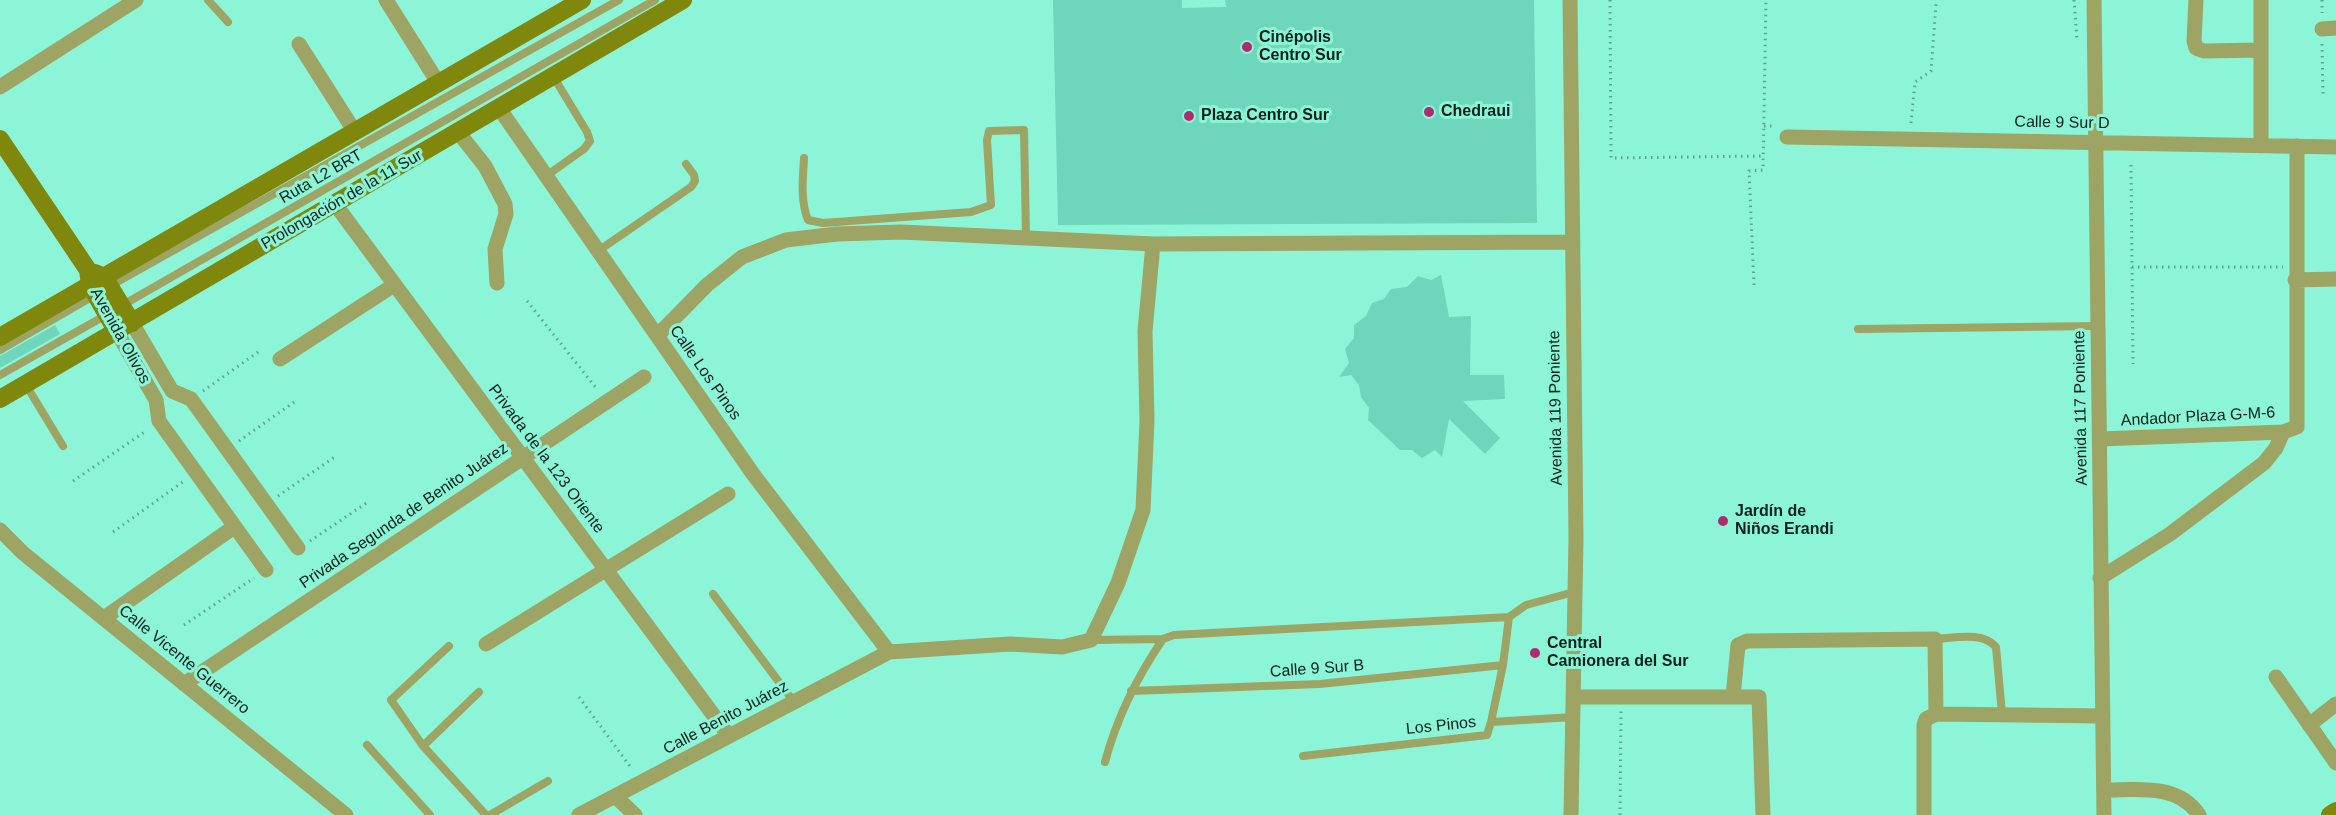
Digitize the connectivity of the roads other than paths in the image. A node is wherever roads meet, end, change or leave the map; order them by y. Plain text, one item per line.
1 (136, 0) edge
2 (208, 0) edge
3 (386, 0) edge
4 (582, 0) edge
5 (619, 0) edge
6 (655, 0) edge
7 (683, 0) edge
8 (1570, 0) edge
9 (2094, 0) edge
10 (2196, 0) edge
11 (2261, 0) edge
12 (228, 22) dead end
13 (299, 44) dead end
14 (2261, 50) junction
15 (553, 76) junction
16 (439, 84) junction
17 (0, 87) edge
18 (499, 108) junction
19 (355, 132) junction
20 (458, 132) junction
21 (1787, 137) dead end
22 (0, 139) edge
23 (2097, 141) junction
24 (2261, 146) junction
25 (2297, 146) junction
26 (2336, 147) edge
27 (804, 158) dead end
28 (686, 164) dead end
29 (546, 176) junction
30 (334, 204) junction
31 (1026, 237) junction
32 (1572, 242) junction
33 (1153, 244) junction
34 (598, 251) junction
35 (2295, 273) junction
36 (2336, 279) edge
37 (98, 283) junction
38 (497, 283) dead end
39 (394, 285) junction
40 (114, 310) junction
41 (2098, 326) junction
42 (124, 327) junction
43 (1858, 329) dead end
44 (657, 336) junction
45 (0, 337) edge
46 (0, 350) edge
47 (280, 359) dead end
48 (0, 375) edge
49 (644, 377) dead end
50 (26, 384) junction
51 (172, 391) junction
52 (0, 399) edge
53 (156, 400) junction
54 (2290, 429) junction
55 (2100, 440) junction
56 (63, 446) dead end
57 (523, 458) junction
58 (728, 494) dead end
59 (234, 526) junction
60 (0, 530) edge
61 (298, 548) dead end
62 (266, 570) dead end
63 (606, 570) junction
64 (2100, 578) junction
65 (1574, 592) junction
66 (713, 594) dead end
67 (1509, 617) junction
68 (104, 618) junction
69 (1163, 639) junction
70 (1935, 639) junction
71 (1091, 640) junction
72 (486, 644) dead end
73 (449, 646) dead end
74 (890, 652) junction
75 (1503, 665) junction
76 (2276, 677) dead end
77 (184, 684) junction
78 (1131, 691) junction
79 (479, 692) dead end
80 (1573, 697) junction
81 (1733, 697) junction
82 (794, 702) junction
83 (2336, 704) edge
84 (1936, 714) junction
85 (2002, 714) junction
86 (2103, 716) junction
87 (1573, 717) junction
88 (1491, 722) junction
89 (2309, 725) junction
90 (729, 736) junction
91 (367, 745) dead end
92 (423, 746) junction
93 (1303, 756) dead end
94 (1105, 762) dead end
95 (2336, 763) edge
96 (548, 781) dead end
97 (2104, 790) junction
98 (615, 796) junction
99 (2336, 811) edge
100 (346, 815) edge
101 (430, 815) edge
102 (488, 815) edge
103 (579, 815) edge
104 (635, 815) edge
105 (1571, 815) edge
106 (1763, 815) edge
107 (1924, 815) edge
108 (2104, 815) edge
109 (2199, 815) edge
110 (2330, 815) edge

1 - 17 street
2 - 12 lane
3 - 16 street
4 - 16 main road
5 - 37 lane, Ruta L2 BRT
6 - 40 lane, Ruta L2 BRT
7 - 15 main road, Prolongación de la 11 Sur
8 - 32 street, Avenida 119 Poniente
9 - 23 street, Avenida 117 Poniente
10 - 14 street
11 - 14 street
13 - 19 street
14 - 24 street
15 - 18 main road, Prolongación de la 11 Sur
15 - 29 lane
16 - 19 main road
18 - 20 main road, Prolongación de la 11 Sur
18 - 29 street, Calle Los Pinos
19 - 37 main road
20 - 30 main road, Prolongación de la 11 Sur
20 - 38 street
21 - 23 street, Calle 9 Sur D
22 - 37 main road, Avenida Olivos
23 - 24 street, Calle 9 Sur D
23 - 41 street, Avenida 117 Poniente
24 - 25 street, Calle 9 Sur D
25 - 26 street, Calle 9 Sur D
25 - 35 street
27 - 31 lane
28 - 34 lane
29 - 34 street, Calle Los Pinos
30 - 39 street, Privada de la 123 Oriente
30 - 42 main road, Prolongación de la 11 Sur
31 - 33 street
31 - 44 street
32 - 33 street
32 - 65 street, Avenida 119 Poniente
33 - 71 street
34 - 44 street, Calle Los Pinos
35 - 36 street
35 - 54 street
37 - 40 main road, Avenida Olivos
37 - 45 main road
37 - 46 lane, Ruta L2 BRT
39 - 47 street
39 - 57 street, Privada de la 123 Oriente
40 - 42 main road, Avenida Olivos
40 - 48 lane, Ruta L2 BRT
41 - 43 lane
41 - 55 street, Avenida 117 Poniente
42 - 50 main road, Prolongación de la 11 Sur
42 - 51 street
42 - 53 street, Avenida Olivos
44 - 74 street, Calle Los Pinos
49 - 57 street, Privada Segunda de Benito Juárez
50 - 52 main road, Prolongación de la 11 Sur
50 - 56 lane
51 - 53 street
51 - 61 street
53 - 59 street
54 - 55 street, Andador Plaza G-M-6
54 - 64 street
55 - 64 street, Avenida 117 Poniente
57 - 63 street, Privada de la 123 Oriente
57 - 77 street, Privada Segunda de Benito Juárez
58 - 63 street
59 - 62 street
59 - 68 street
60 - 68 street, Calle Vicente Guerrero
63 - 72 street
63 - 90 street, Privada de la 123 Oriente
64 - 86 street, Avenida 117 Poniente
65 - 67 lane
65 - 80 street, Avenida 119 Poniente
66 - 82 lane
67 - 69 lane
67 - 75 lane
68 - 77 street, Calle Vicente Guerrero
69 - 71 lane
69 - 78 lane
70 - 81 street
70 - 84 street
70 - 85 lane
71 - 74 street
73 - 92 lane
74 - 82 street, Calle Benito Juárez
75 - 78 lane, Calle 9 Sur B
75 - 88 lane
76 - 89 street
77 - 100 street, Calle Vicente Guerrero
78 - 94 lane
79 - 92 lane
80 - 81 street
80 - 87 street, Avenida 119 Poniente
81 - 106 street
82 - 90 street, Calle Benito Juárez
83 - 89 street
84 - 85 street
84 - 107 street
85 - 86 street
86 - 97 street, Avenida 117 Poniente
87 - 88 lane, Los Pinos
87 - 105 street, Avenida 119 Poniente
88 - 93 lane, Los Pinos
89 - 95 street
90 - 98 street, Calle Benito Juárez
91 - 101 lane
92 - 102 lane
96 - 102 lane
97 - 108 street, Avenida 117 Poniente
97 - 109 street
98 - 103 street, Calle Benito Juárez
98 - 104 street
99 - 110 main road

